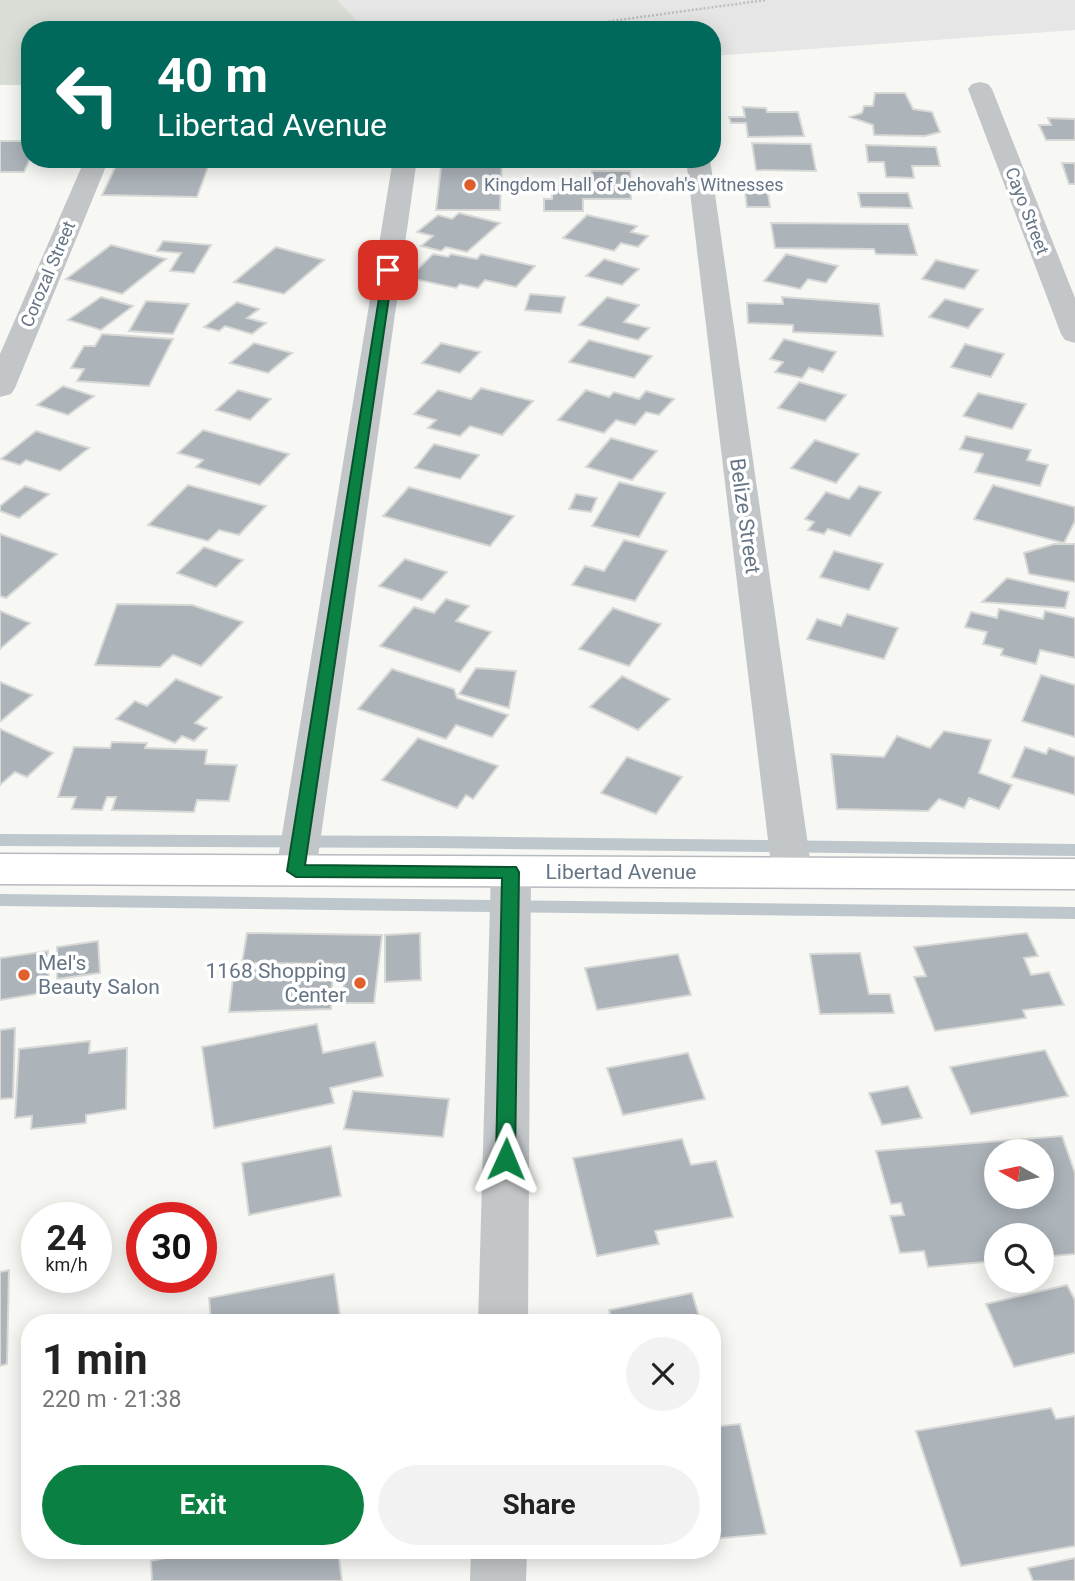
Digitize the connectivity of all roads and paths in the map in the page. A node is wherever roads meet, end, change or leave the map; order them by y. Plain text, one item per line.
1 (766, 0) edge
2 (611, 21) edge
3 (980, 89) dead end
4 (93, 168) edge
5 (404, 168) edge
6 (699, 168) edge
7 (1075, 334) edge
8 (0, 388) edge
9 (0, 869) edge
10 (296, 871) junction
11 (510, 872) junction
12 (792, 873) junction
13 (1075, 874) edge
14 (503, 1314) edge
15 (499, 1559) edge
16 (498, 1581) edge

1 - 2 path
3 - 7 street, Cayo Street
4 - 8 street, Corozal Street
5 - 10 street
6 - 12 street, Belize Street
9 - 10 street, Libertad Avenue
10 - 11 street, Libertad Avenue
11 - 12 street, Libertad Avenue
11 - 14 street
12 - 13 street, Libertad Avenue
15 - 16 street

